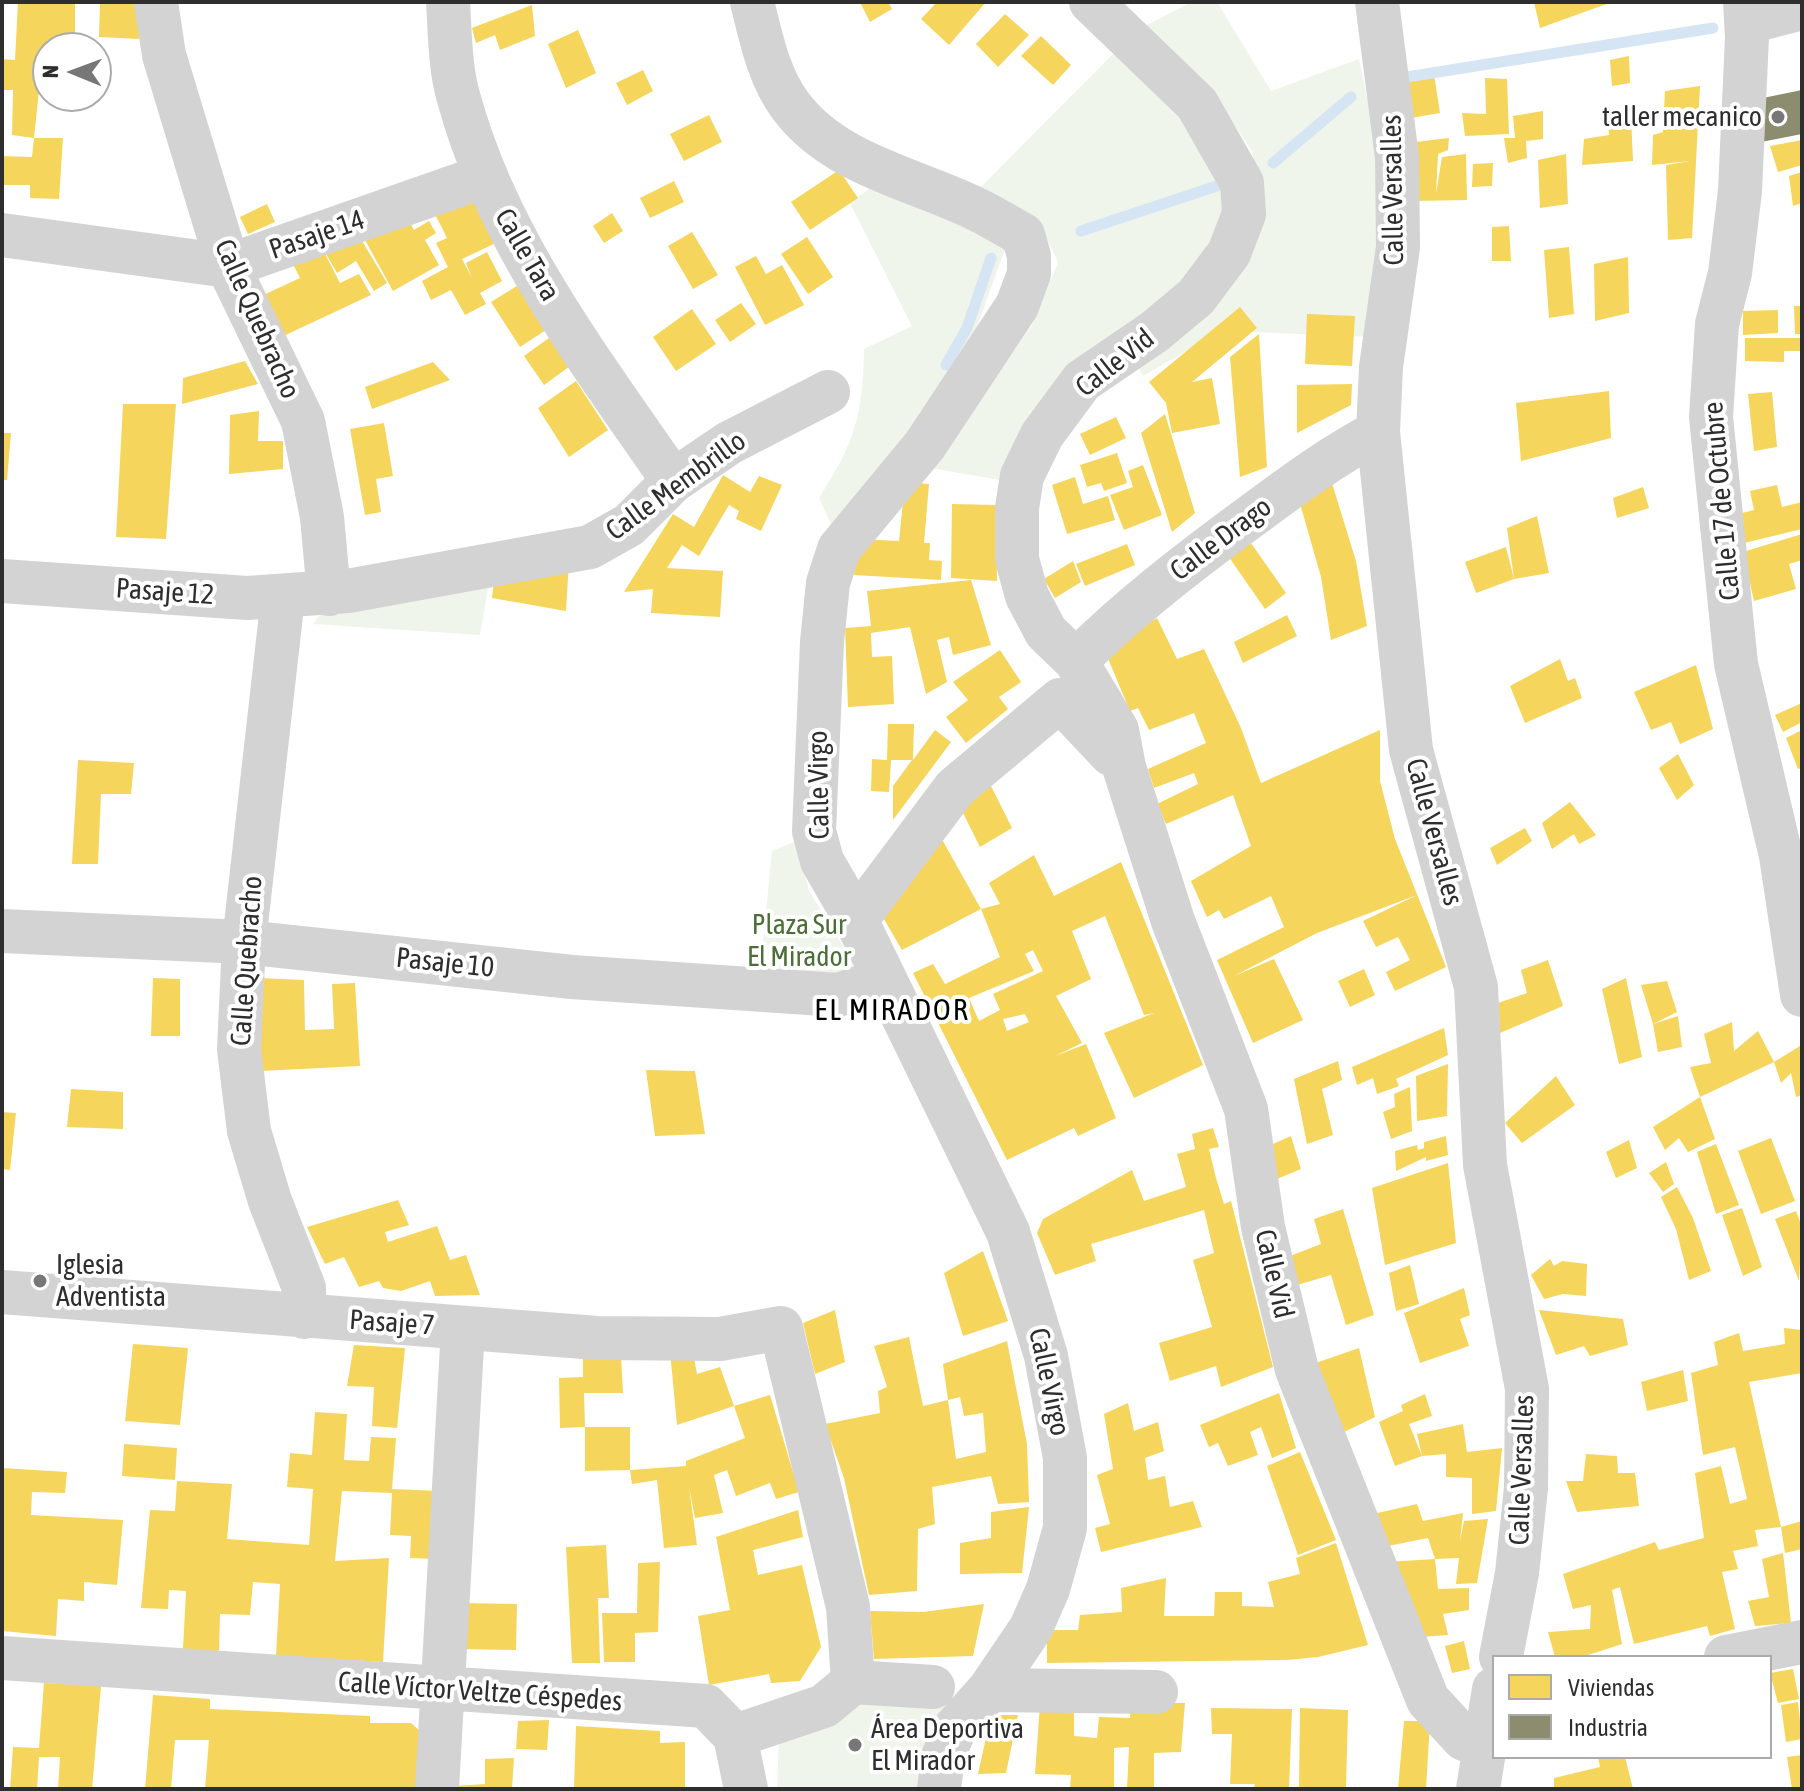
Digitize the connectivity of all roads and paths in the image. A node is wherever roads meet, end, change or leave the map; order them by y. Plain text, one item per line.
1 (156, 2) edge
2 (448, 2) edge
3 (752, 2) edge
4 (1091, 2) edge
5 (1377, 2) edge
6 (1802, 8) edge
7 (1746, 12) edge
8 (485, 176) junction
9 (2, 235) edge
10 (228, 266) junction
11 (828, 392) dead end
12 (1378, 432) junction
13 (673, 481) junction
14 (2, 581) edge
15 (329, 594) junction
16 (283, 597) junction
17 (1068, 681) junction
18 (856, 920) junction
19 (2, 931) edge
20 (244, 942) junction
21 (885, 979) junction
22 (1802, 995) edge
23 (2, 1292) edge
24 (304, 1317) junction
25 (463, 1328) junction
26 (1802, 1642) edge
27 (1501, 1655) edge
28 (1736, 1655) edge
29 (2, 1658) edge
30 (853, 1682) junction
31 (933, 1687) dead end
32 (989, 1690) junction
33 (442, 1691) junction
34 (1156, 1692) dead end
35 (1492, 1702) edge
36 (735, 1736) junction
37 (1482, 1768) edge
38 (437, 1789) edge
39 (746, 1789) edge
40 (939, 1789) edge

1 - 10 street, Calle Quebracho
2 - 8 street, Calle Tara
3 - 18 street, Calle Virgo
4 - 17 street, Calle Vid
5 - 12 street, Calle Versalles
6 - 7 street
7 - 22 street, Calle 17 de Octubre
8 - 10 street, Pasaje 14
8 - 13 street, Calle Tara
9 - 10 street, Pasaje 14
10 - 15 street, Calle Quebracho
11 - 13 street, Calle Membrillo
12 - 17 street, Calle Drago
12 - 27 street, Calle Versalles
13 - 15 street, Calle Membrillo
14 - 16 street, Pasaje 12
15 - 16 street, Pasaje 12
16 - 20 street, Calle Quebracho
17 - 18 street, Calle Drago
17 - 37 street, Calle Vid
18 - 21 street, Calle Virgo
19 - 20 street, Pasaje 10
20 - 21 street, Pasaje 10
20 - 24 street, Calle Quebracho
21 - 32 street, Calle Virgo
23 - 24 street, Pasaje 7
24 - 25 street, Pasaje 7
25 - 30 street, Pasaje 7
25 - 33 street
26 - 28 street
29 - 33 street, Calle Víctor Veltze Céspedes
30 - 31 street
30 - 36 street
32 - 34 street
32 - 40 street, Calle Virgo
33 - 36 street, Calle Víctor Veltze Céspedes
33 - 38 street
35 - 37 street
36 - 39 street

